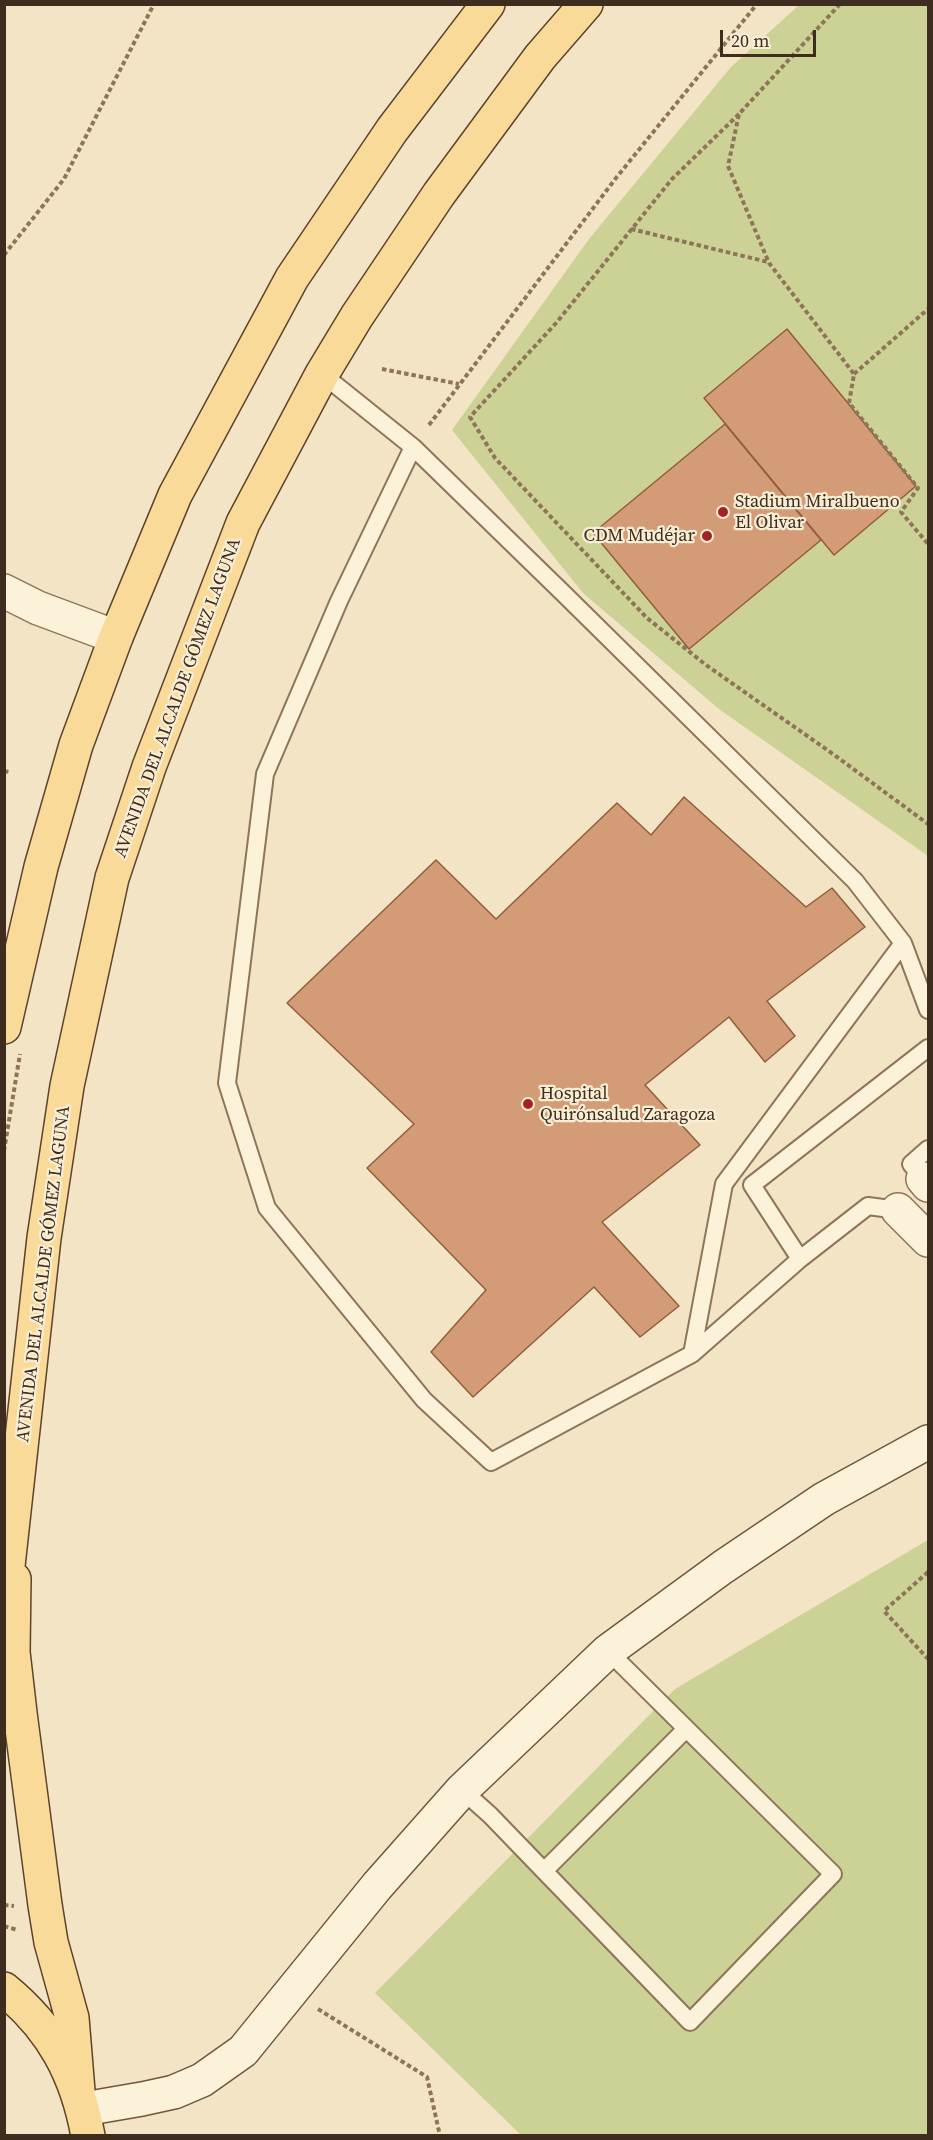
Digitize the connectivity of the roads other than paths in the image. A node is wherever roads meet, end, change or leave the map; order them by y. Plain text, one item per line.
1 (488, 4) edge
2 (586, 4) edge
3 (322, 374) junction
4 (413, 447) junction
5 (4, 591) edge
6 (117, 637) junction
7 (903, 943) junction
8 (928, 1010) edge
9 (4, 1027) edge
10 (928, 1048) edge
11 (898, 1210) joint
12 (928, 1240) edge
13 (800, 1259) junction
14 (692, 1354) junction
15 (928, 1442) edge
16 (14, 1524) junction
17 (4, 1602) edge
18 (608, 1652) junction
19 (686, 1729) junction
20 (462, 1790) junction
21 (544, 1871) junction
22 (4, 1989) edge
23 (83, 2112) edge

1 - 6 main road
2 - 3 main road, AVENIDA DEL ALCALDE GÓMEZ LAGUNA
3 - 4 lane
3 - 16 main road, AVENIDA DEL ALCALDE GÓMEZ LAGUNA
4 - 7 lane
4 - 14 lane
5 - 6 street
6 - 9 main road
7 - 8 lane
7 - 14 lane
10 - 13 lane
11 - 12 street
11 - 13 lane
13 - 14 lane
15 - 18 street
16 - 17 main road, AVENIDA DEL ALCALDE GÓMEZ LAGUNA
16 - 23 main road, AVENIDA DEL ALCALDE GÓMEZ LAGUNA
18 - 19 lane
18 - 20 street
19 - 21 lane
19 - 21 lane
20 - 21 lane
20 - 23 street
22 - 23 main road

